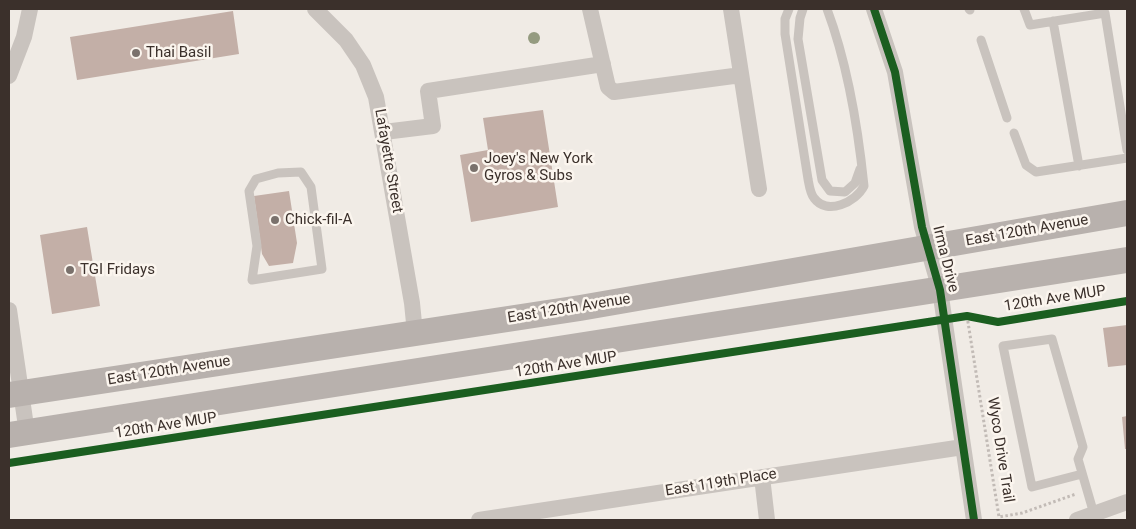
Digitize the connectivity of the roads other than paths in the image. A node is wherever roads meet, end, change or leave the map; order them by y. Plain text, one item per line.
1 (30, 9) edge
2 (315, 9) edge
3 (590, 9) edge
4 (731, 9) edge
5 (789, 9) edge
6 (803, 9) edge
7 (827, 9) edge
8 (874, 9) edge
9 (1024, 9) edge
10 (1053, 21) junction
11 (980, 40) dead end
12 (603, 64) junction
13 (741, 75) junction
14 (9, 76) edge
15 (1007, 118) dead end
16 (384, 132) junction
17 (1014, 133) dead end
18 (1127, 150) edge
19 (1127, 158) edge
20 (862, 166) junction
21 (1079, 166) junction
22 (759, 189) dead end
23 (1127, 213) edge
24 (928, 248) junction
25 (1127, 260) edge
26 (252, 280) joint
27 (940, 290) junction
28 (9, 310) edge
29 (415, 333) junction
30 (15, 394) edge
31 (18, 434) edge
32 (963, 447) junction
33 (1082, 474) junction
34 (762, 477) junction
35 (1127, 502) edge
36 (562, 514) edge
37 (1094, 514) junction
38 (479, 520) edge
39 (767, 520) edge
40 (974, 520) edge
41 (1077, 520) edge

1 - 14 street
2 - 16 street, Lafayette Street
3 - 12 street
4 - 13 street
5 - 20 lane
6 - 20 lane
7 - 20 lane
8 - 24 street, Irma Drive
9 - 10 lane
10 - 18 lane
10 - 21 lane
11 - 15 lane
12 - 13 street
12 - 16 street
13 - 22 street
16 - 29 street, Lafayette Street
17 - 21 lane
19 - 21 lane
23 - 24 main road, East 120th Avenue
24 - 27 street, Irma Drive
24 - 29 main road, East 120th Avenue
25 - 27 main road
26 - 26 lane
27 - 31 main road
27 - 32 street, Irma Drive
28 - 30 street
29 - 30 main road, East 120th Avenue
30 - 31 street
32 - 34 street, East 119th Place
32 - 40 street, Irma Drive
33 - 33 lane
33 - 37 lane
34 - 36 street, East 119th Place
34 - 39 street
35 - 37 street
36 - 38 street, East 119th Place
37 - 41 street

